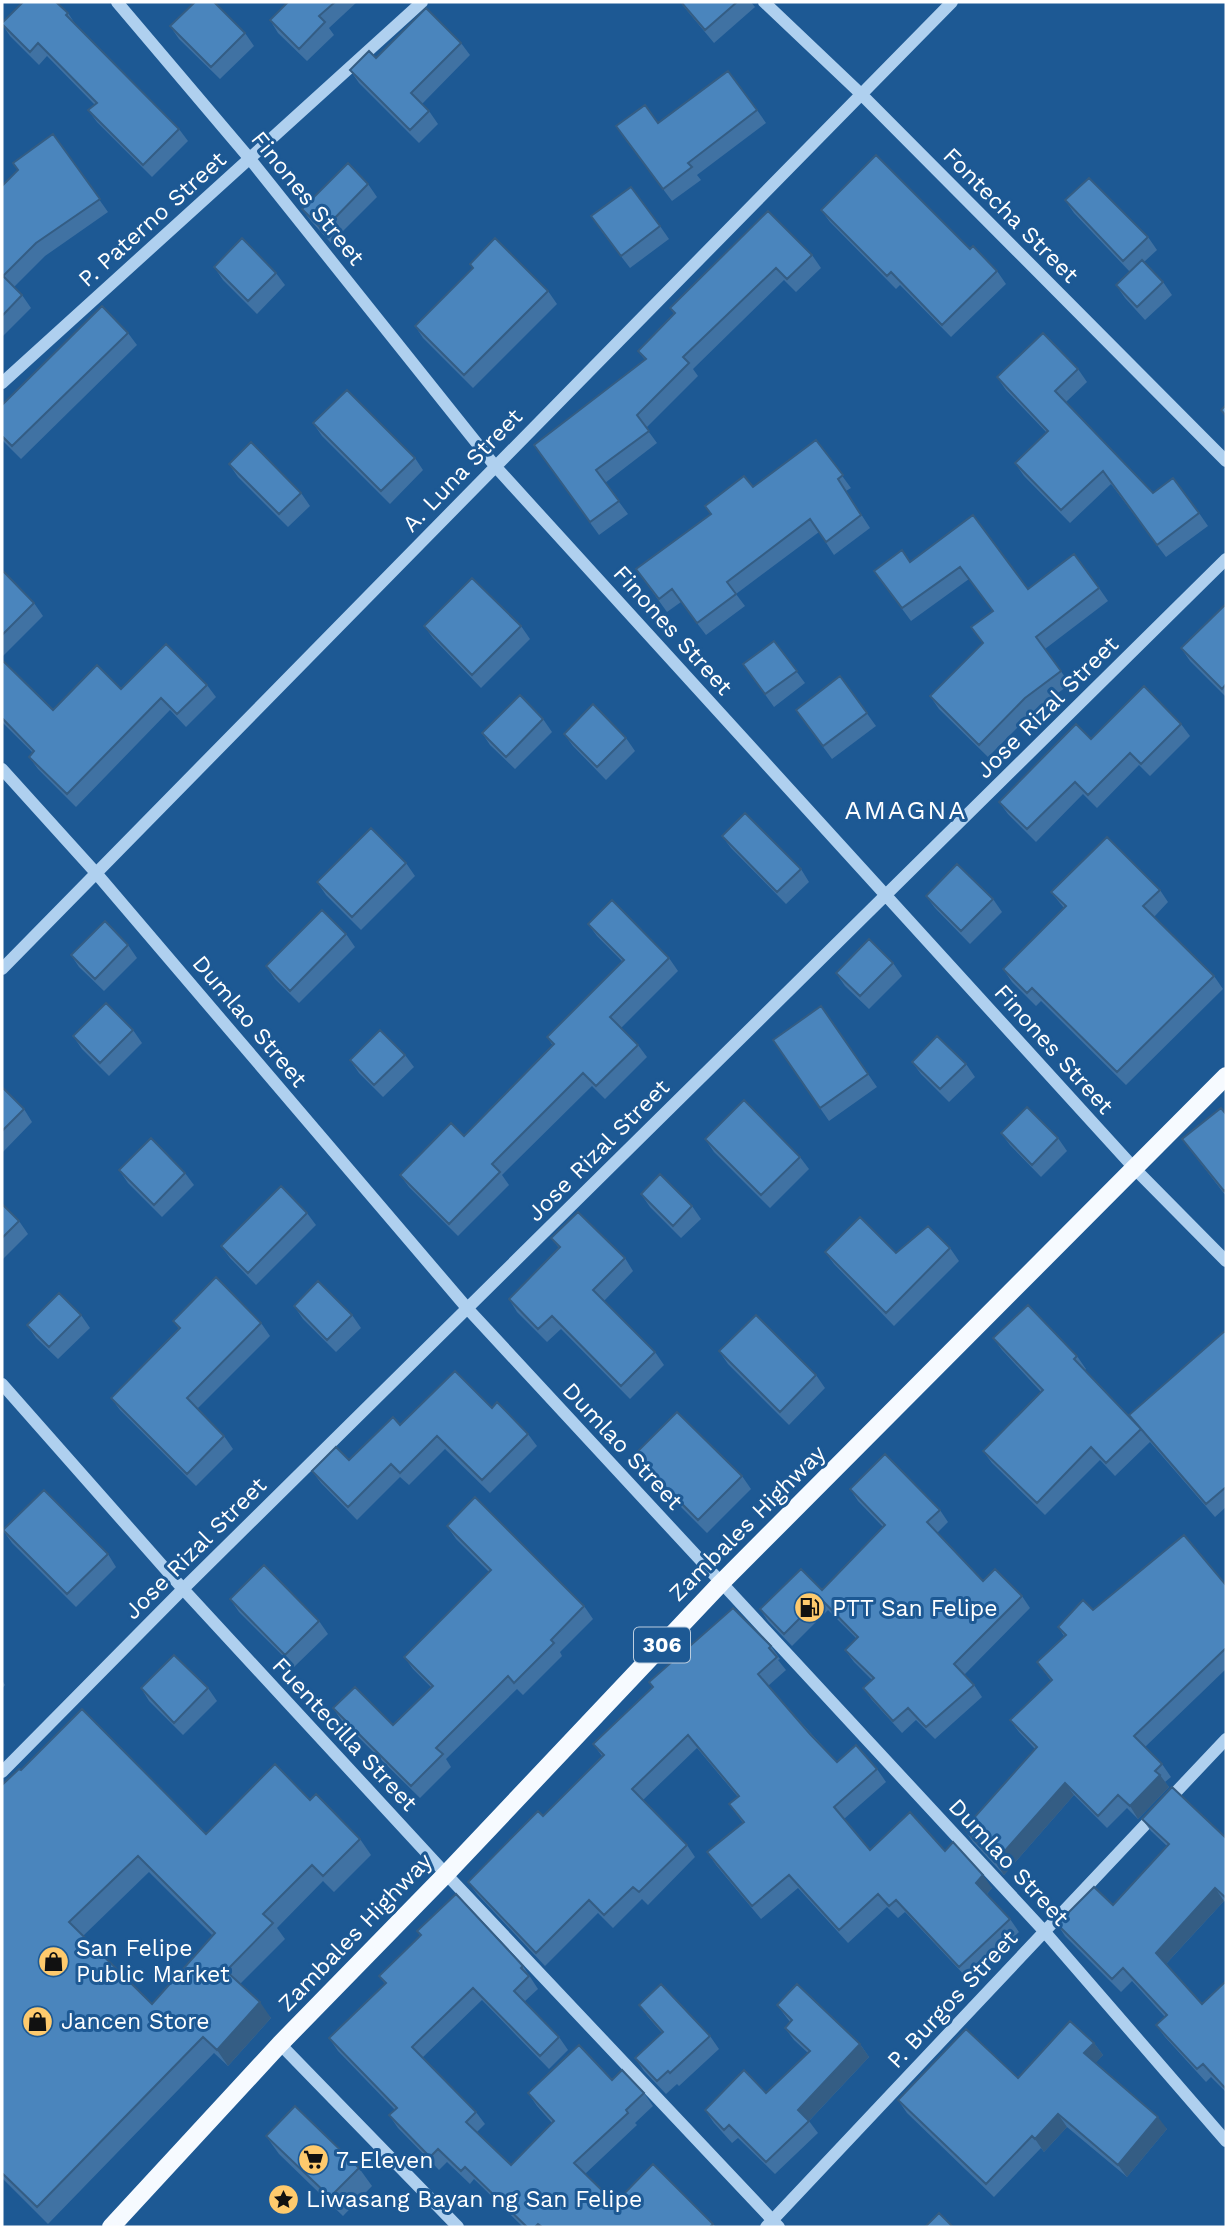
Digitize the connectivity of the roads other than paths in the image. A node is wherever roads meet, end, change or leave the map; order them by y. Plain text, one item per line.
1 (117, 2) edge
2 (422, 2) edge
3 (764, 2) edge
4 (952, 2) edge
5 (861, 94) junction
6 (250, 159) junction
7 (2, 383) edge
8 (1226, 461) edge
9 (495, 466) junction
10 (1226, 559) edge
11 (2, 769) edge
12 (96, 873) junction
13 (885, 896) junction
14 (2, 969) edge
15 (1226, 1076) edge
16 (1135, 1169) junction
17 (1226, 1261) edge
18 (467, 1308) junction
19 (2, 1384) edge
20 (720, 1583) junction
21 (183, 1589) junction
22 (1226, 1739) edge
23 (2, 1772) edge
24 (446, 1874) junction
25 (1044, 1931) junction
26 (280, 2045) junction
27 (1226, 2141) edge
28 (773, 2225) edge
29 (111, 2227) edge
30 (458, 2227) edge

1 - 6 street, Finones Street
2 - 6 street, P. Paterno Street
3 - 5 street, Fontecha Street
4 - 5 street, A. Luna Street
5 - 8 street, Fontecha Street
5 - 9 street, A. Luna Street
6 - 7 street, P. Paterno Street
6 - 9 street, Finones Street
9 - 12 street, A. Luna Street
9 - 13 street, Finones Street
10 - 13 street, Jose Rizal Street
11 - 12 street, Dumlao Street
12 - 14 street, A. Luna Street
12 - 18 street, Dumlao Street
13 - 16 street, Finones Street
13 - 18 street, Jose Rizal Street
15 - 16 main road, Zambales Highway / 306
16 - 17 street, Finones Street
16 - 20 main road, Zambales Highway / 306
18 - 20 street, Dumlao Street
18 - 21 street, Jose Rizal Street
19 - 21 street, Fuentecilla Street
20 - 24 main road, Zambales Highway / 306
20 - 25 street, Dumlao Street
21 - 23 street, Jose Rizal Street
21 - 24 street, Fuentecilla Street
22 - 25 street, P. Burgos Street
24 - 26 main road, Zambales Highway / 306
24 - 28 street, Fuentecilla Street
25 - 27 street, Dumlao Street
25 - 28 street, P. Burgos Street
26 - 29 main road, Zambales Highway / 306
26 - 30 street

